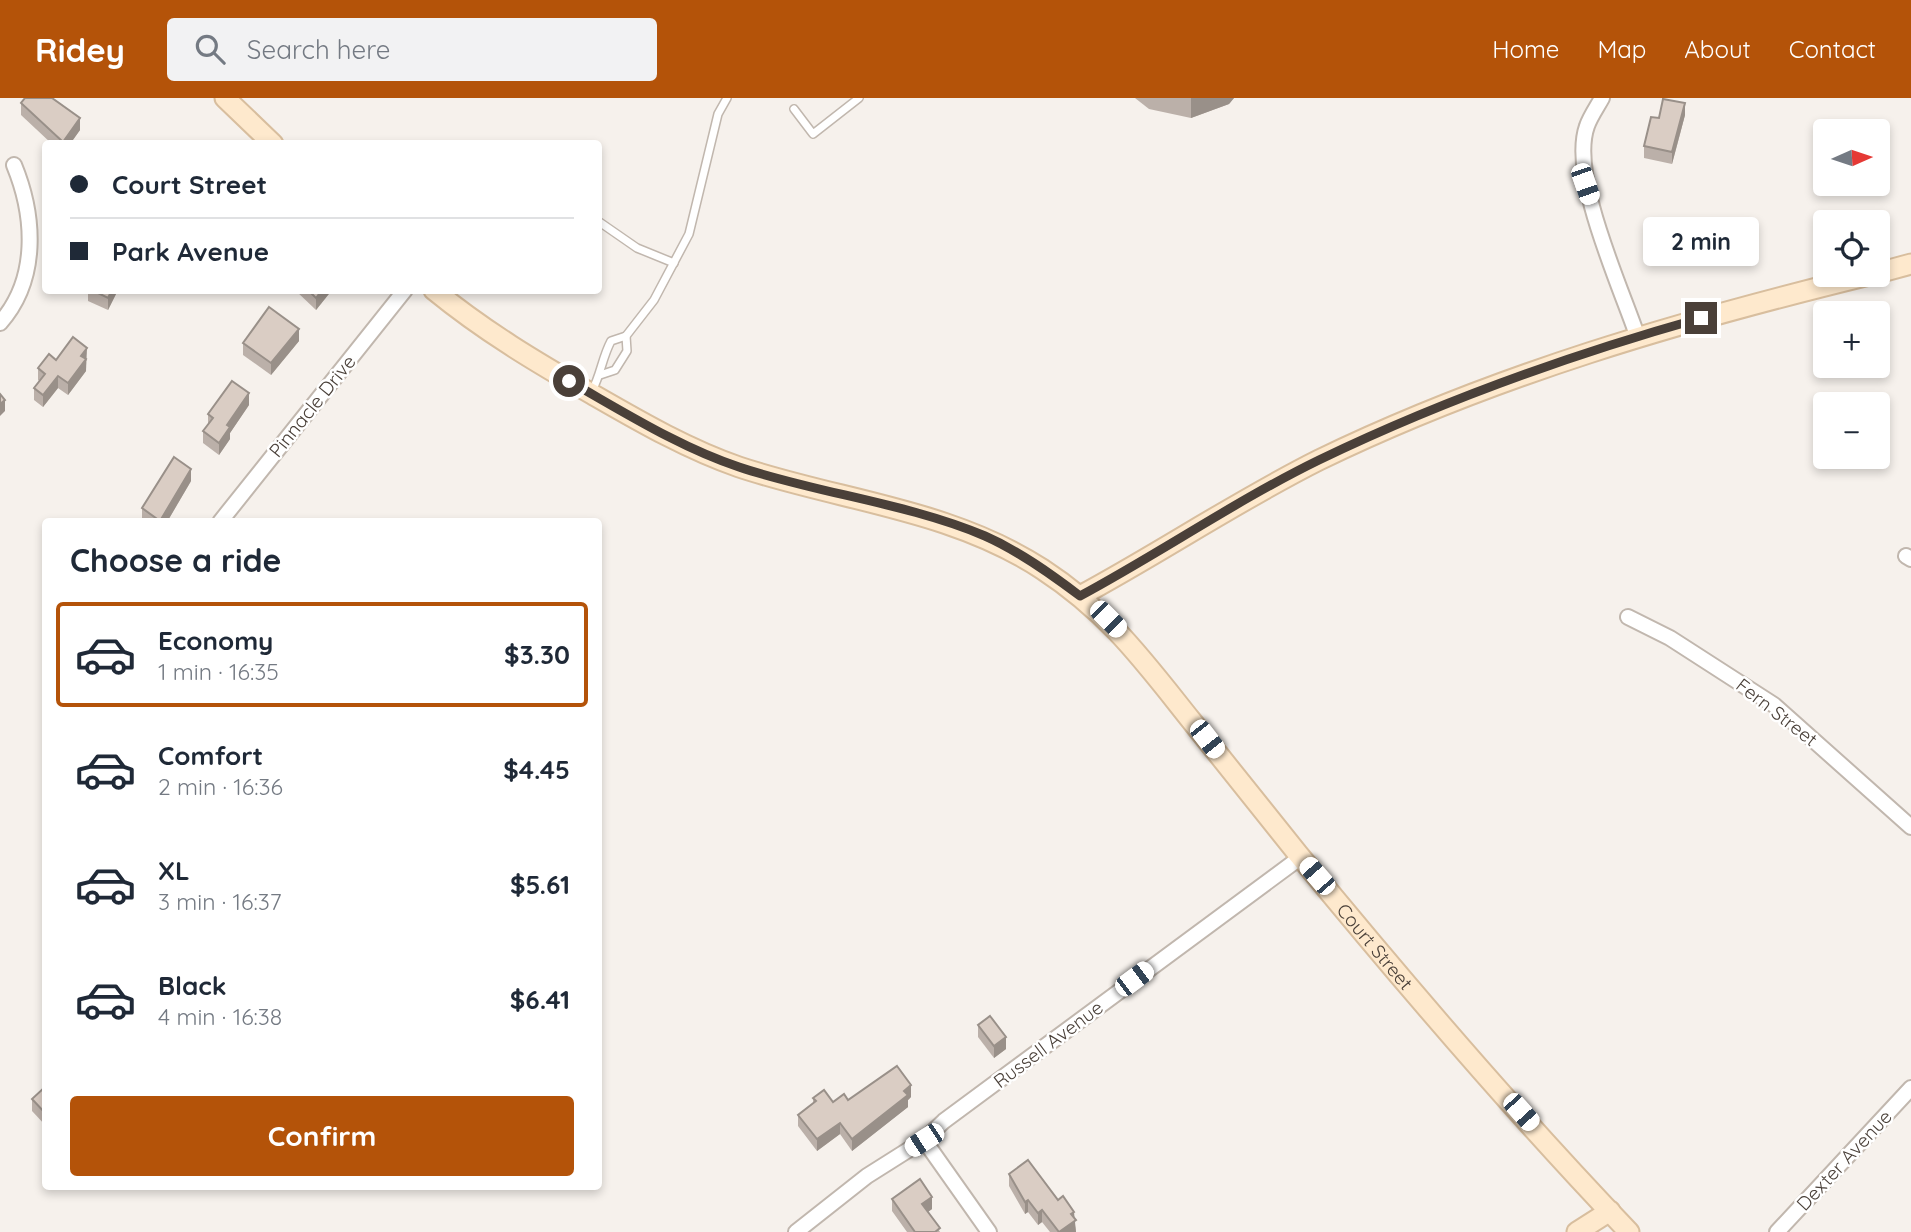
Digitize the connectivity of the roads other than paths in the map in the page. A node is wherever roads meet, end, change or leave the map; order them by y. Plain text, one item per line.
1 (225, 98) edge
2 (727, 98) edge
3 (859, 98) edge
4 (1602, 98) edge
5 (794, 109) dead end
6 (269, 140) edge
7 (14, 165) dead end
8 (602, 224) edge
9 (674, 263) junction
10 (1911, 264) edge
11 (1890, 270) edge
12 (1826, 287) edge
13 (402, 294) edge
14 (439, 294) edge
15 (0, 323) edge
16 (626, 336) junction
17 (1638, 338) junction
18 (600, 374) junction
19 (590, 393) junction
20 (223, 518) edge
21 (1080, 596) junction
22 (1629, 617) dead end
23 (1911, 827) edge
24 (1301, 857) junction
25 (1911, 1088) edge
26 (924, 1140) junction
27 (1610, 1211) junction
28 (796, 1232) edge
29 (989, 1232) edge
30 (1577, 1232) edge
31 (1629, 1232) edge
32 (1777, 1232) edge

1 - 6 main road
2 - 9 lane
3 - 5 lane
4 - 17 street
7 - 15 street
8 - 9 lane
9 - 16 lane
10 - 11 main road
12 - 17 main road
13 - 20 street, Pinnacle Drive
14 - 19 main road, Court Street
16 - 18 lane
16 - 18 lane
17 - 21 main road
18 - 19 lane
19 - 21 main road, Court Street
21 - 24 main road, Court Street
22 - 23 street, Fern Street
24 - 26 street, Russell Avenue
24 - 27 main road, Court Street
25 - 32 street, Dexter Avenue
26 - 28 street, Russell Avenue
26 - 29 street
27 - 30 main road
27 - 31 main road, Court Street

